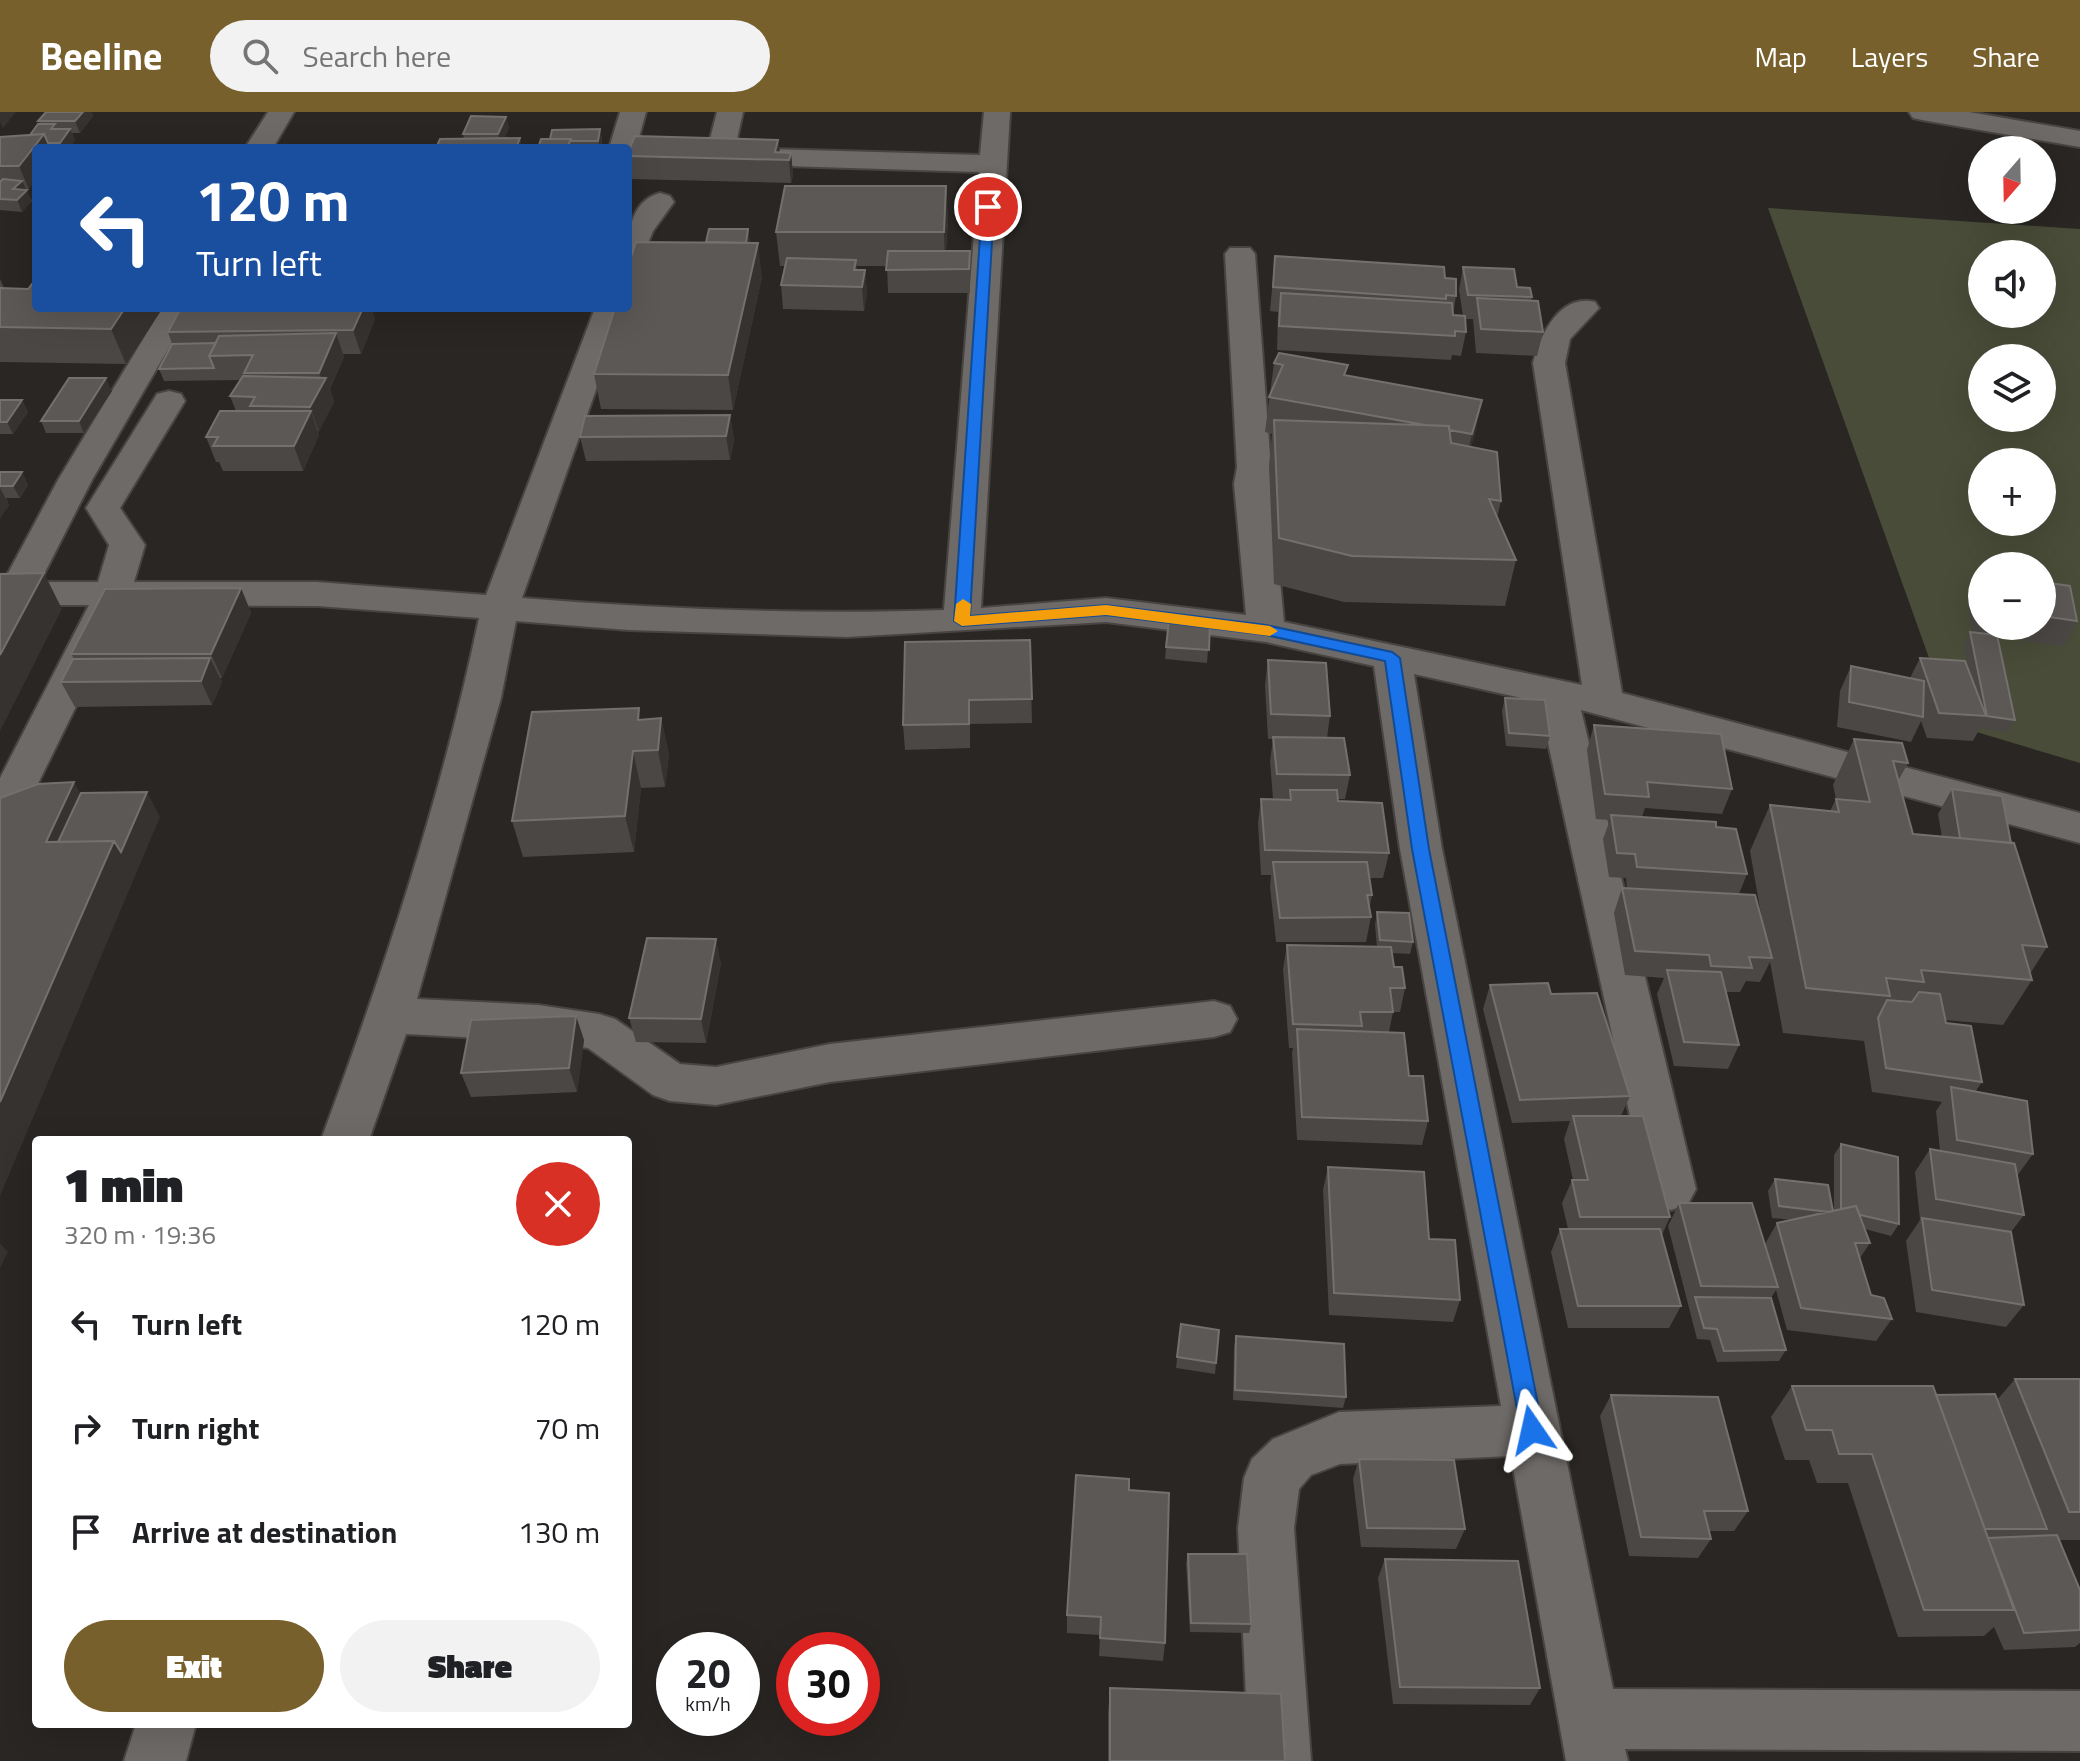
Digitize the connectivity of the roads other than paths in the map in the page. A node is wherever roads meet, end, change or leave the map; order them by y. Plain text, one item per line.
1 (281, 112) edge
2 (633, 112) edge
3 (730, 112) edge
4 (997, 112) edge
5 (1922, 112) edge
6 (2080, 139) edge
7 (261, 144) edge
8 (624, 144) edge
9 (632, 153) edge
10 (719, 157) junction
11 (991, 164) junction
12 (660, 202) dead end
13 (632, 250) edge
14 (1240, 254) dead end
15 (1584, 308) dead end
16 (175, 312) edge
17 (609, 312) edge
18 (169, 401) dead end
19 (1360, 461) edge
20 (1254, 467) junction
21 (113, 593) junction
22 (7, 599) edge
23 (500, 608) junction
24 (962, 621) junction
25 (1266, 630) junction
26 (1392, 658) junction
27 (1557, 693) junction
28 (1604, 703) junction
29 (0, 818) edge
30 (2080, 828) edge
31 (390, 1015) junction
32 (1214, 1019) dead end
33 (346, 1136) edge
34 (1671, 1189) dead end
35 (1532, 1430) junction
36 (2080, 1721) edge
37 (165, 1728) edge
38 (1592, 1740) edge
39 (155, 1761) edge
40 (1280, 1761) edge

1 - 7 street
2 - 8 street
3 - 10 street
4 - 11 street
5 - 6 street
9 - 10 street
10 - 11 street
11 - 24 street
12 - 13 street
14 - 20 street
15 - 28 street
16 - 22 street
17 - 23 street
18 - 21 street
19 - 20 street
20 - 25 street
21 - 22 street
21 - 23 street
21 - 29 street
23 - 24 street
23 - 31 street
24 - 25 street
25 - 26 street
26 - 27 street
26 - 35 street
27 - 28 street
27 - 34 street
28 - 30 street
31 - 32 street
31 - 33 street
35 - 38 street
35 - 40 street
36 - 38 street
37 - 39 street

